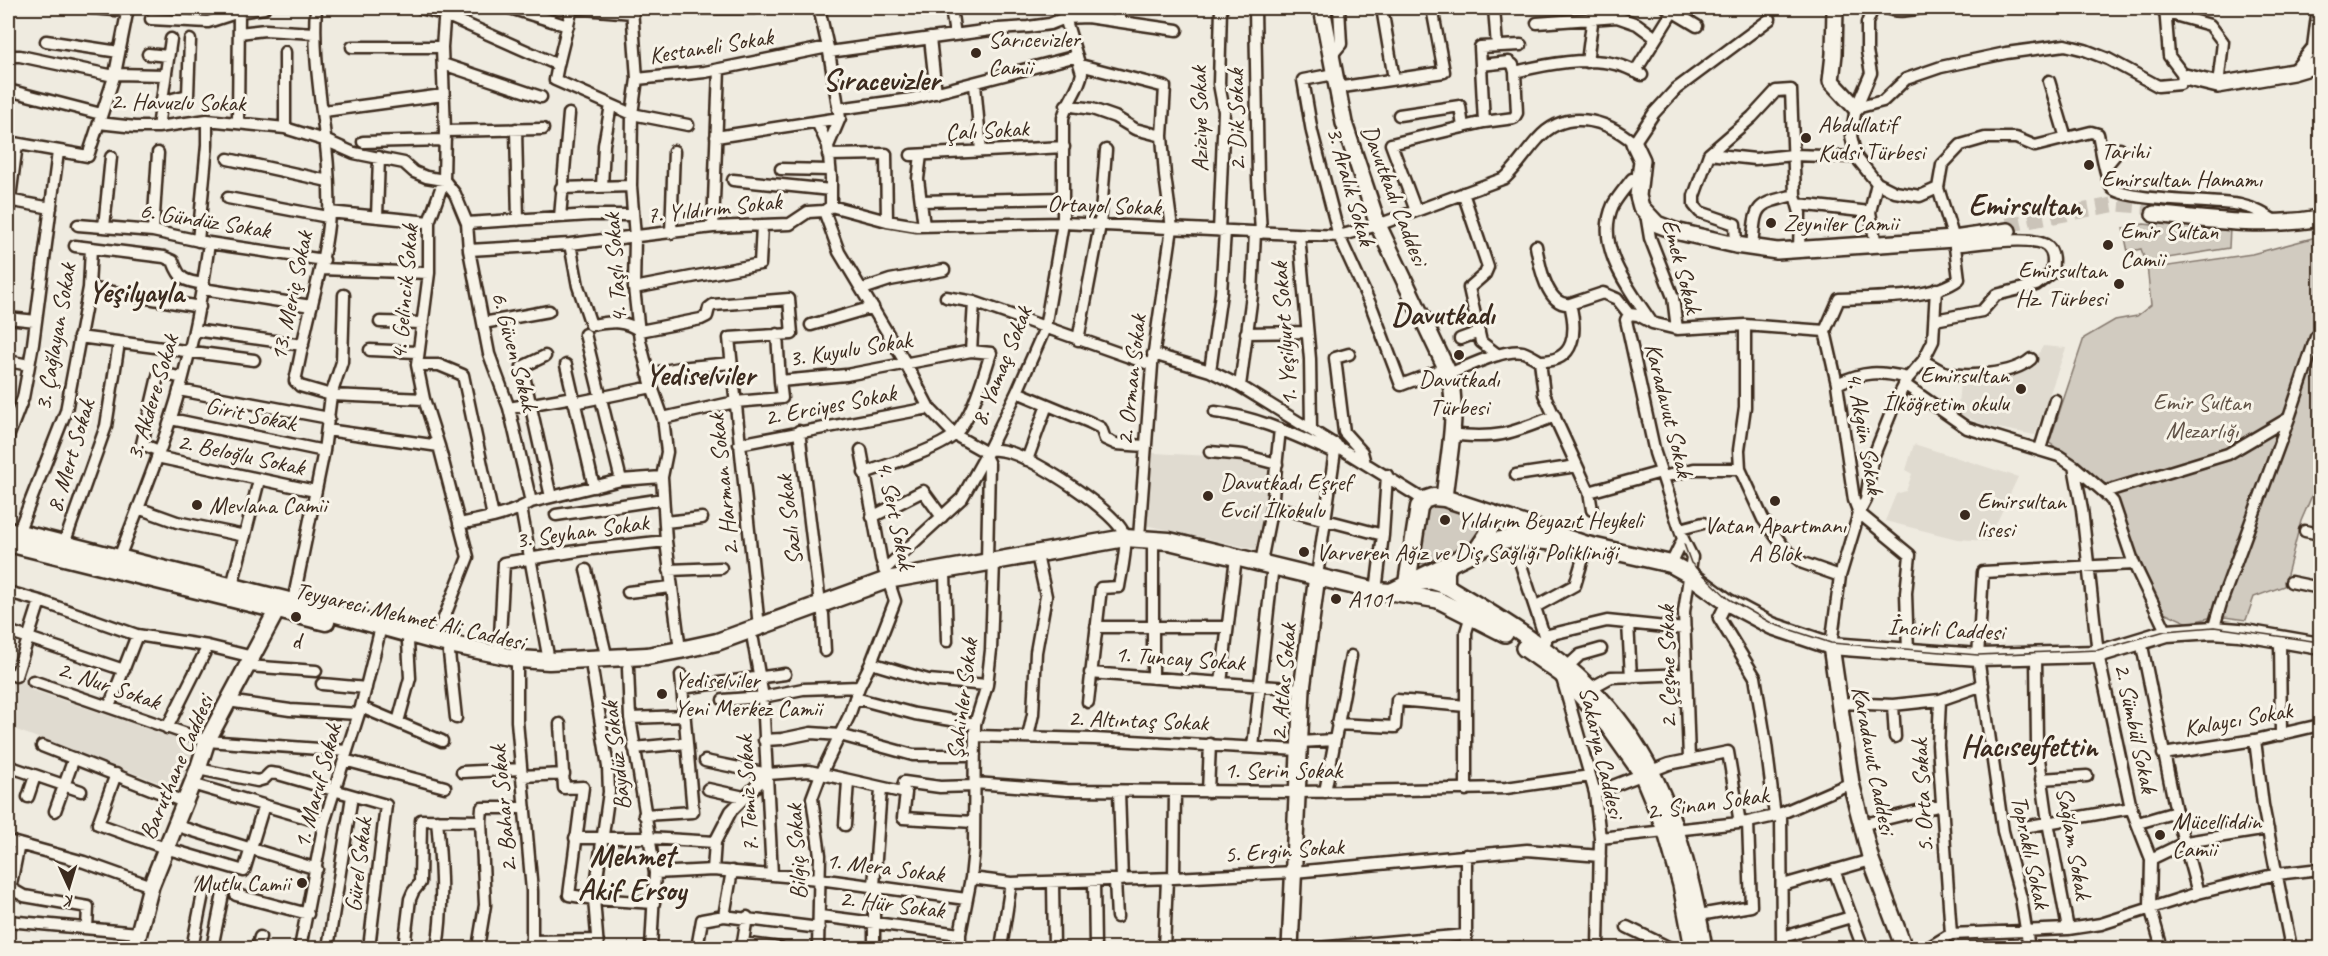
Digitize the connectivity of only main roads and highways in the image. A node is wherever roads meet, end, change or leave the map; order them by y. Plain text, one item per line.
1 (1322, 8) edge
2 (1835, 8) edge
3 (2320, 64) edge
4 (2183, 81) road end
5 (1856, 108) road end
6 (1634, 143) road end
7 (2154, 210) tunnel mouth
8 (2320, 218) edge
9 (2008, 228) tunnel mouth
10 (1444, 498) junction
11 (1471, 506) junction
12 (11, 535) edge
13 (1587, 545) junction
14 (1476, 551) junction
15 (985, 563) junction
16 (1450, 563) junction
17 (1317, 576) junction
18 (887, 579) junction
19 (1407, 583) junction
20 (1446, 586) junction
21 (1384, 591) junction
22 (1420, 596) junction
23 (277, 610) junction
24 (756, 634) junction
25 (1831, 646) junction
26 (2320, 646) edge
27 (1564, 671) junction
28 (1647, 772) junction
29 (1671, 831) junction
30 (136, 941) edge
31 (1290, 948) edge
32 (1693, 948) edge
33 (1704, 948) edge
34 (1904, 948) edge

1 - 10 main road, Davutkadı Caddesi
2 - 5 main road
3 - 4 main road
6 - 9 main road
7 - 8 main road
10 - 11 main road
10 - 19 main road
11 - 13 main road
11 - 14 main road
12 - 23 main road, Teyyareci Mehmet Ali Caddesi
12 - 24 main road, Teyyareci Mehmet Ali Caddesi
13 - 14 main road
13 - 25 main road, İncirli Caddesi
14 - 16 main road
15 - 17 main road, Teyyareci Mehmet Ali Caddesi
15 - 18 main road, Teyyareci Mehmet Ali Caddesi
15 - 18 main road, Teyyareci Mehmet Ali Caddesi
16 - 19 main road
16 - 20 main road
17 - 21 main road, Teyyareci Mehmet Ali Caddesi
17 - 31 main road, 2. Atlas Sokak
18 - 24 main road, Teyyareci Mehmet Ali Caddesi
19 - 20 main road
19 - 21 main road
19 - 22 main road
20 - 27 main road
21 - 22 main road
22 - 27 main road
23 - 24 main road, Teyyareci Mehmet Ali Caddesi
23 - 30 main road, Baruthane Caddesi
25 - 26 main road, İncirli Caddesi
25 - 34 main road, Karadavut Caddesi
27 - 28 main road
27 - 28 main road
28 - 29 main road
29 - 32 main road
29 - 33 main road

